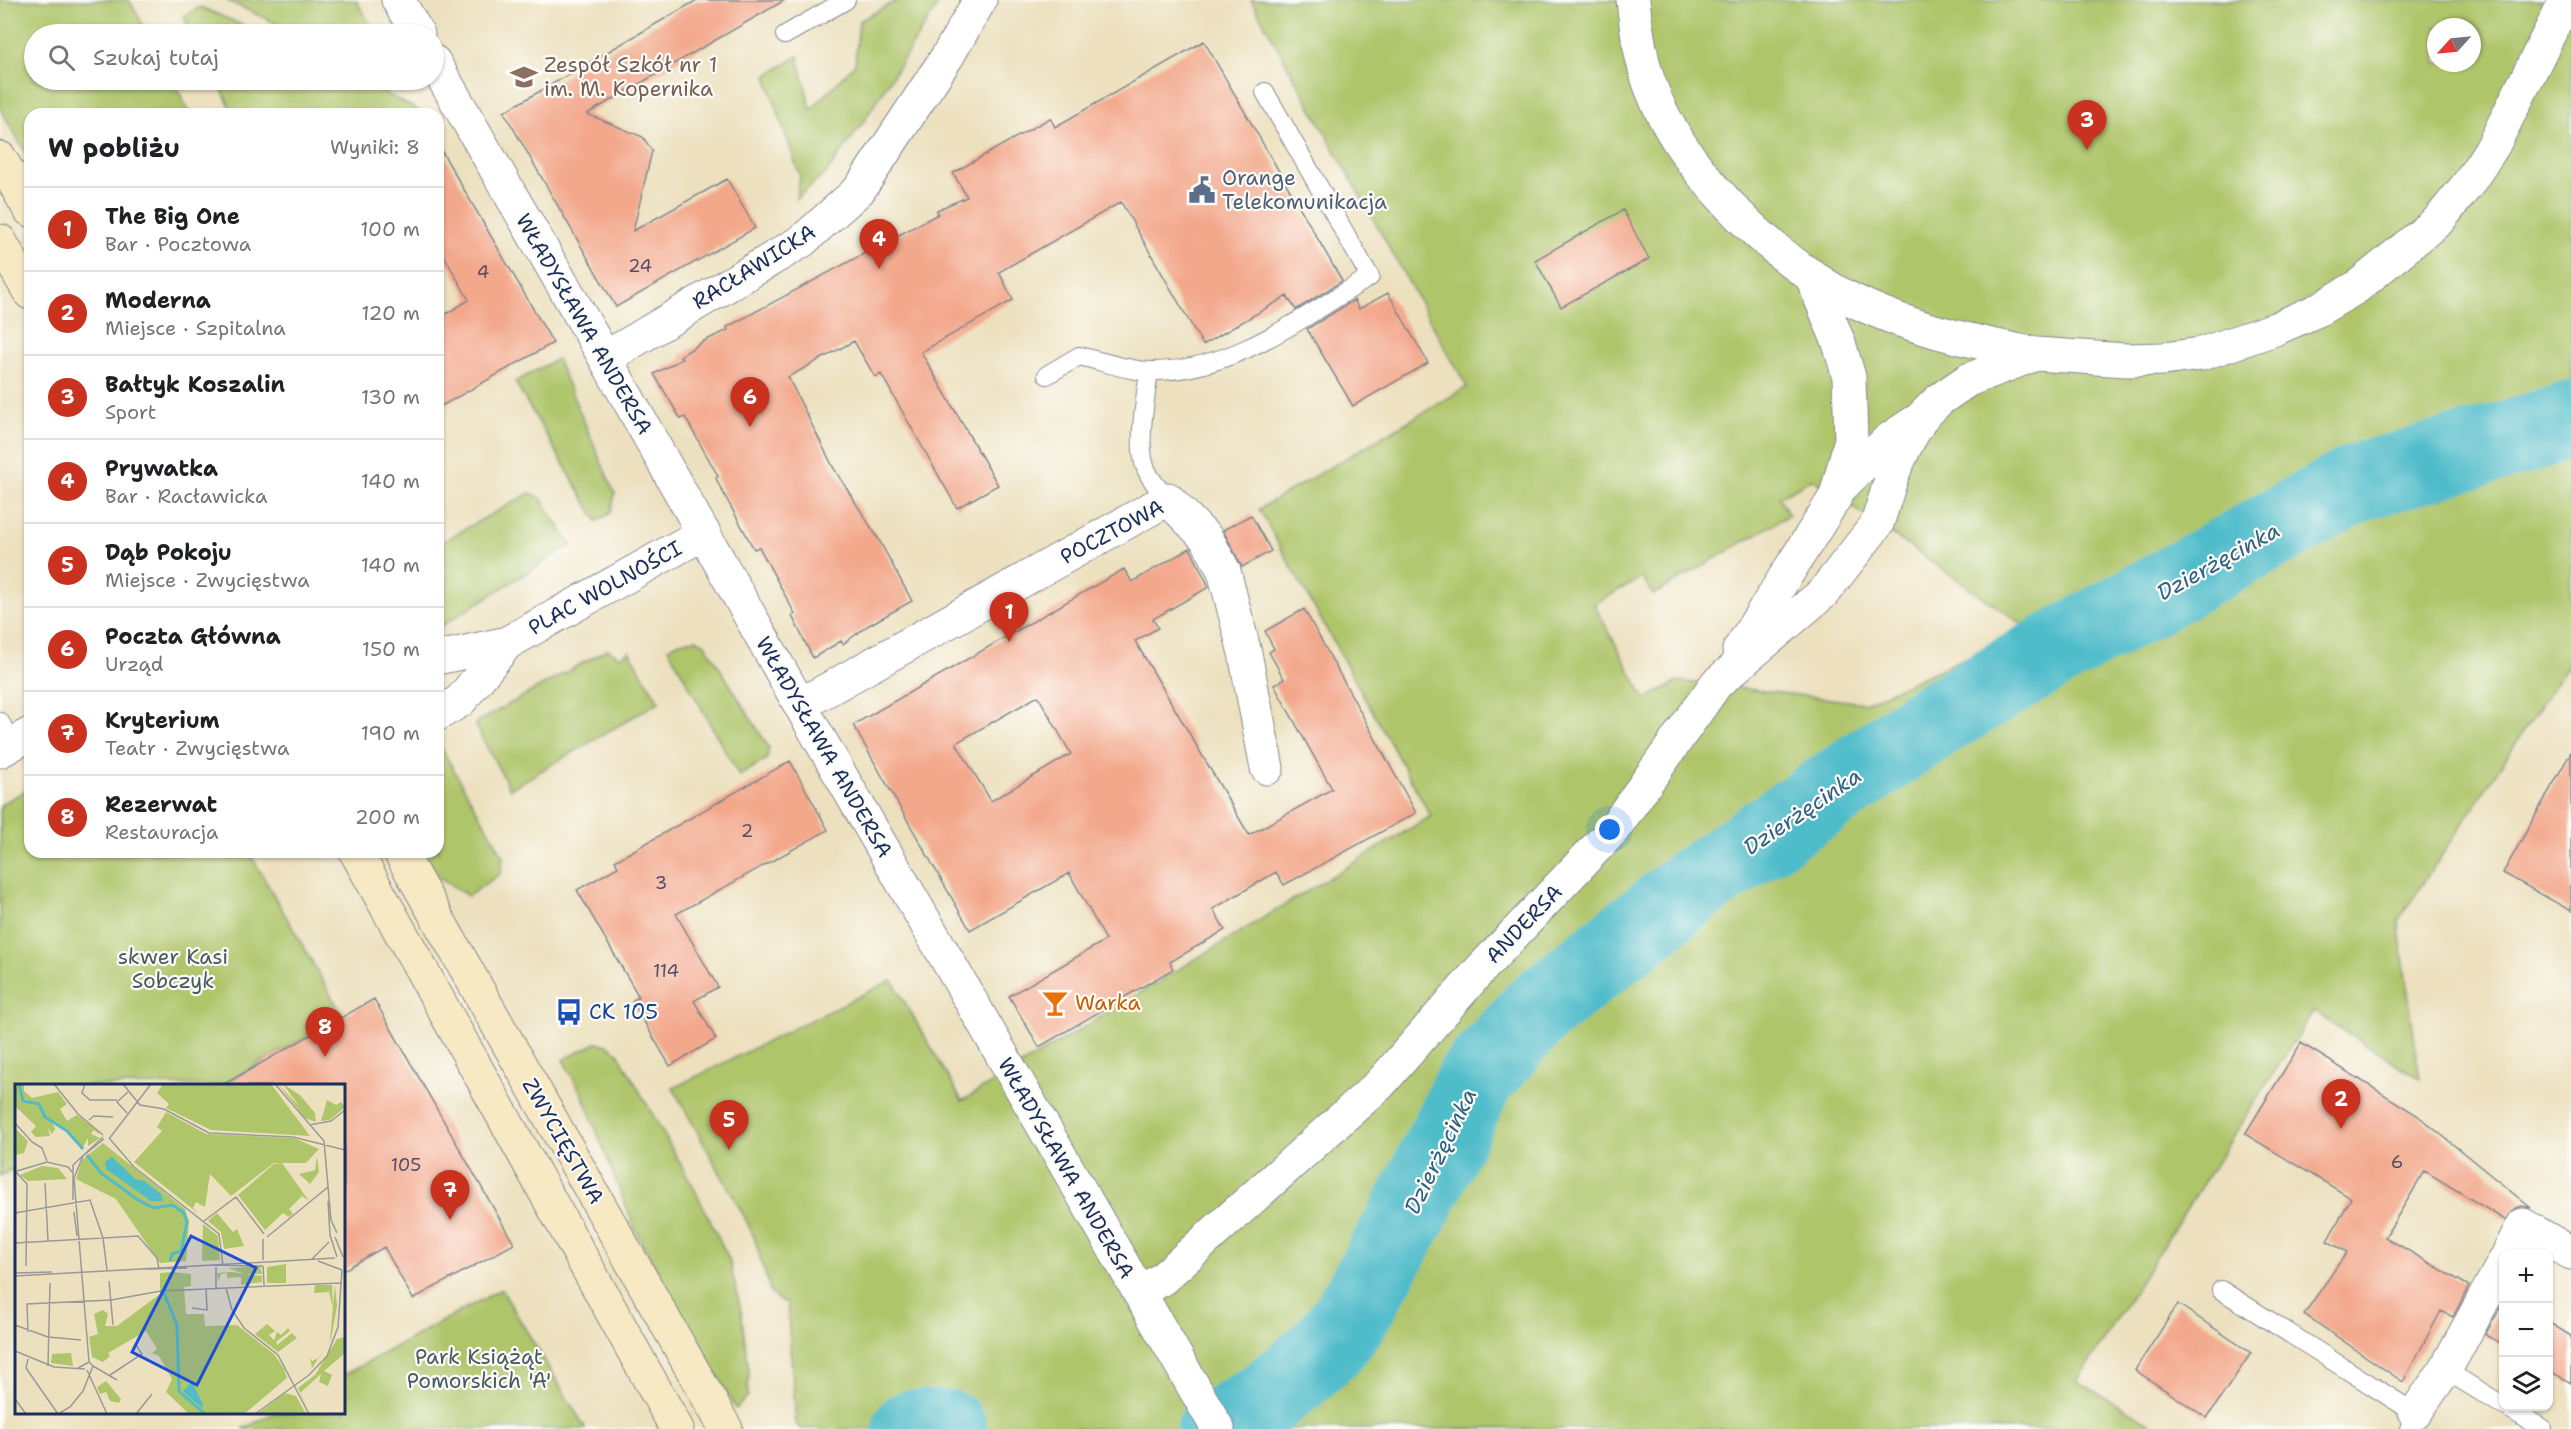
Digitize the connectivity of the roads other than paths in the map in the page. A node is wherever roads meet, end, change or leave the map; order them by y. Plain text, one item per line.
1 (398, 0) edge
2 (846, 0) edge
3 (980, 0) edge
4 (1633, 0) edge
5 (2566, 0) edge
6 (412, 24) edge
7 (785, 35) dead end
8 (444, 79) edge
9 (1265, 92) dead end
10 (0, 158) edge
11 (24, 200) edge
12 (0, 241) edge
13 (1811, 275) junction
14 (24, 283) edge
15 (2036, 354) junction
16 (605, 358) junction
17 (1149, 371) junction
18 (1047, 375) dead end
19 (1922, 417) junction
20 (1840, 488) junction
21 (1168, 499) junction
22 (704, 533) junction
23 (507, 644) junction
24 (444, 657) edge
25 (1716, 684) junction
26 (800, 705) junction
27 (444, 710) edge
28 (1267, 768) dead end
29 (359, 858) edge
30 (403, 858) edge
31 (2511, 1249) edge
32 (2571, 1253) edge
33 (2499, 1271) edge
34 (2222, 1290) dead end
35 (1139, 1293) junction
36 (2445, 1370) junction
37 (2499, 1403) edge
38 (2512, 1411) edge
39 (2412, 1421) edge
40 (677, 1429) edge
41 (726, 1429) edge
42 (1218, 1429) edge
43 (2543, 1429) edge

1 - 6 street
2 - 7 lane
3 - 16 street, RACŁAWICKA
4 - 13 street
5 - 15 street
8 - 16 street, WŁADYSŁAWA ANDERSA
9 - 17 lane
10 - 11 street
12 - 14 street
13 - 15 street
13 - 20 street
15 - 19 street
16 - 22 street, WŁADYSŁAWA ANDERSA
17 - 18 lane
17 - 21 lane
19 - 20 street
19 - 25 street, ANDERSA
20 - 25 street
21 - 26 street, POCZTOWA
21 - 28 street, POCZTOWA
22 - 23 street, PLAC WOLNOŚCI
22 - 26 street, WŁADYSŁAWA ANDERSA
23 - 24 street, PLAC WOLNOŚCI
23 - 27 street, PLAC WOLNOŚCI
25 - 35 street, ANDERSA
26 - 35 street, WŁADYSŁAWA ANDERSA
29 - 40 street, ZWYCIĘSTWA
30 - 41 street, ZWYCIĘSTWA
31 - 32 street
33 - 36 street
34 - 39 lane
35 - 42 street, WŁADYSŁAWA ANDERSA
36 - 37 lane
36 - 39 street
38 - 43 lane

